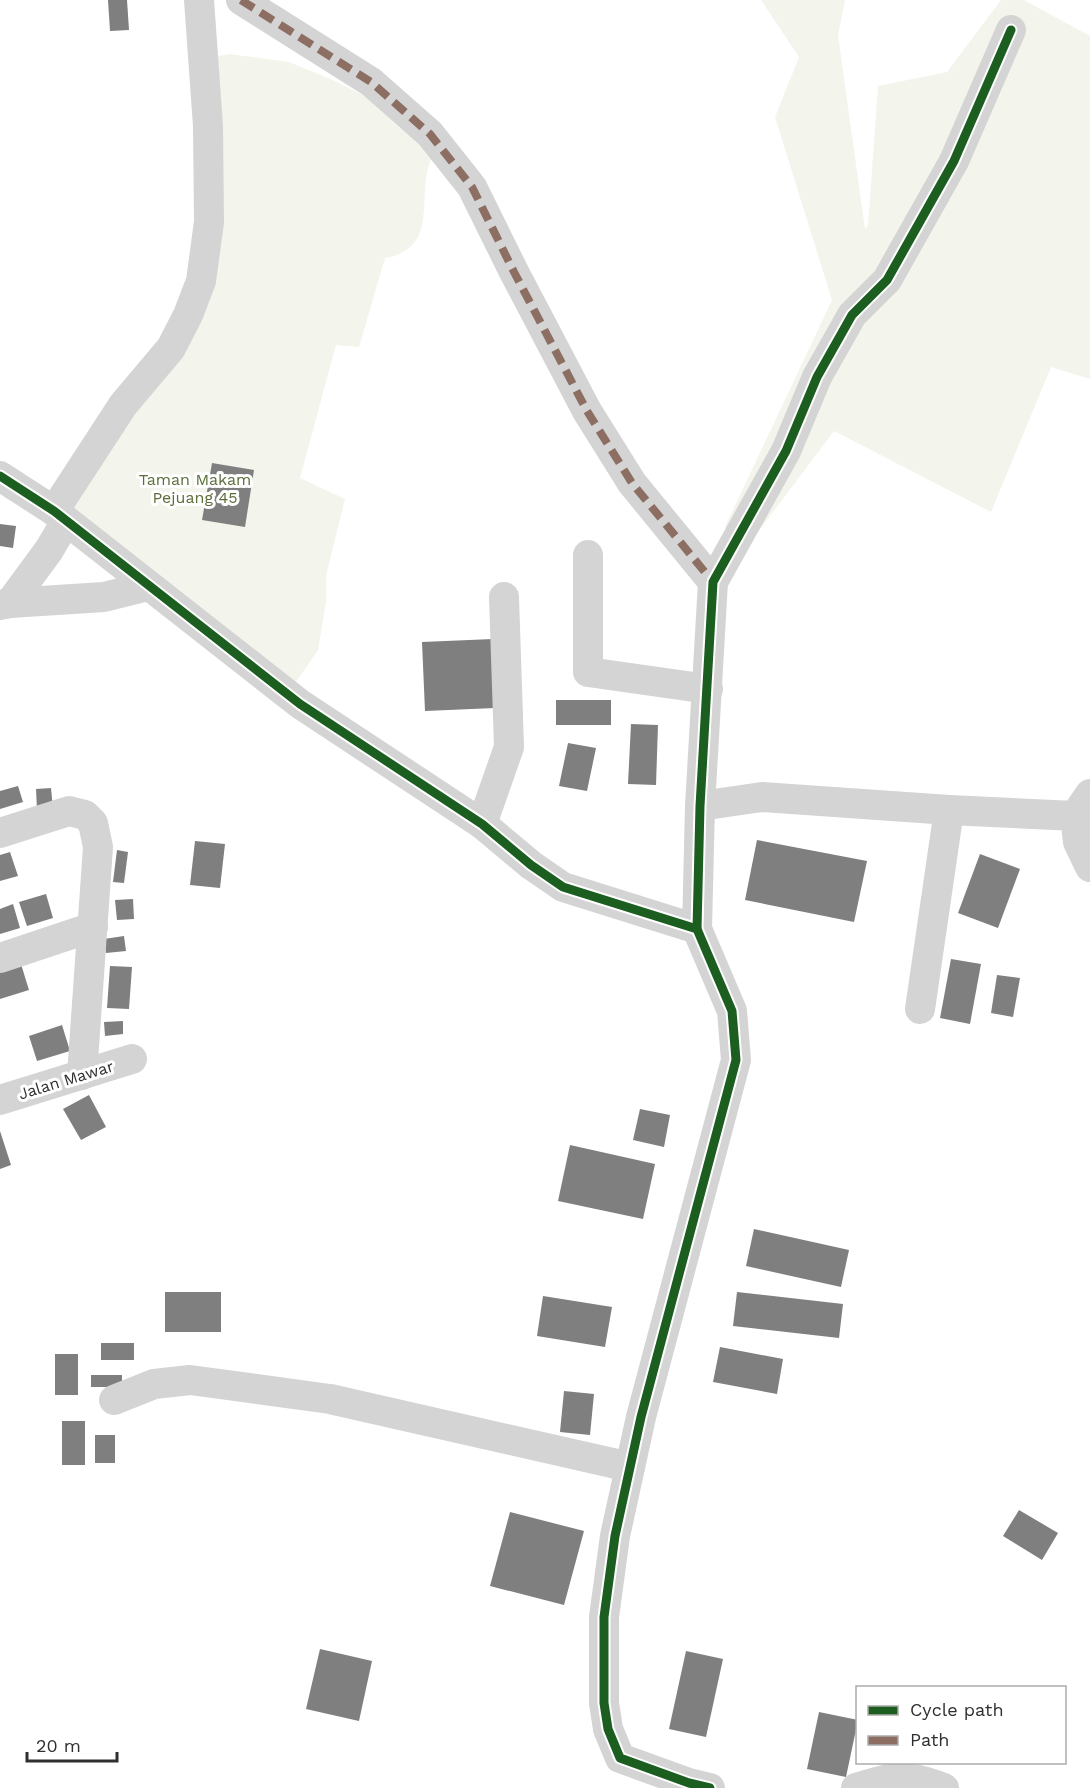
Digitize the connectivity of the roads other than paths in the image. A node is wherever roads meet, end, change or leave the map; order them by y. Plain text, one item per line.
1 (199, 0) edge
2 (241, 0) edge
3 (1011, 30) dead end
4 (0, 476) edge
5 (60, 516) junction
6 (588, 555) dead end
7 (713, 582) junction
8 (148, 586) junction
9 (504, 597) dead end
10 (5, 604) edge
11 (708, 690) junction
12 (1082, 805) edge
13 (700, 806) junction
14 (949, 810) junction
15 (482, 824) junction
16 (0, 833) edge
17 (1090, 867) edge
18 (93, 927) junction
19 (697, 929) junction
20 (0, 958) edge
21 (920, 1009) dead end
22 (132, 1059) dead end
23 (82, 1075) junction
24 (0, 1100) edge
25 (114, 1400) dead end
26 (630, 1467) junction
27 (710, 1788) edge
28 (856, 1788) edge
29 (944, 1788) edge

1 - 5 street
2 - 7 street
3 - 7 street
4 - 5 street
5 - 8 street
5 - 10 street
6 - 11 street
7 - 11 street
8 - 10 street
8 - 15 street
9 - 15 street
11 - 13 street
12 - 14 street
12 - 17 street
13 - 14 street
13 - 19 street
14 - 21 street
15 - 19 street
16 - 18 street
18 - 20 street
18 - 23 street
19 - 26 street
22 - 23 street, Jalan Mawar
23 - 24 street, Jalan Mawar
25 - 26 street
26 - 27 street
28 - 29 street

